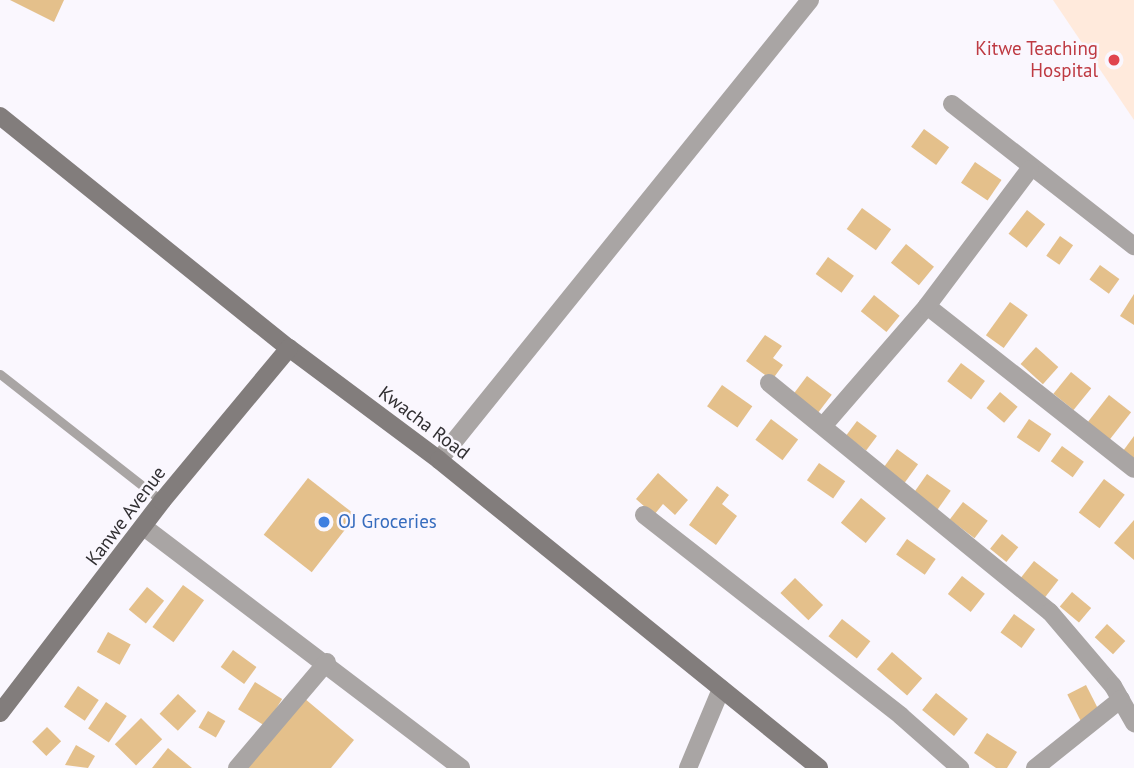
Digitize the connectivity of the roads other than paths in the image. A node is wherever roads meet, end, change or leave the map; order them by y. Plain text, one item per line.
1 (810, 0) edge
2 (952, 104) dead end
3 (0, 116) edge
4 (1030, 169) junction
5 (1134, 246) edge
6 (927, 306) junction
7 (289, 348) junction
8 (0, 374) edge
9 (769, 383) dead end
10 (824, 425) junction
11 (439, 460) junction
12 (1134, 469) edge
13 (162, 500) junction
14 (644, 515) dead end
15 (144, 527) junction
16 (327, 662) junction
17 (721, 689) junction
18 (1121, 699) junction
19 (0, 713) edge
20 (1134, 723) edge
21 (237, 768) edge
22 (461, 768) edge
23 (688, 768) edge
24 (819, 768) edge
25 (960, 768) edge
26 (1035, 768) edge

1 - 11 street
2 - 4 street
3 - 7 main road, Kwacha Road
4 - 5 street
4 - 6 street
6 - 10 street
6 - 12 street
7 - 11 main road, Kwacha Road
7 - 13 main road, Kanwe Avenue
8 - 13 lane
9 - 10 street
10 - 18 street
11 - 17 main road, Kwacha Road
13 - 15 main road, Kanwe Avenue
14 - 25 street
15 - 16 street
15 - 19 main road, Kanwe Avenue
16 - 21 street
16 - 22 street
17 - 23 street
17 - 24 main road, Kwacha Road
18 - 20 street
18 - 26 street

